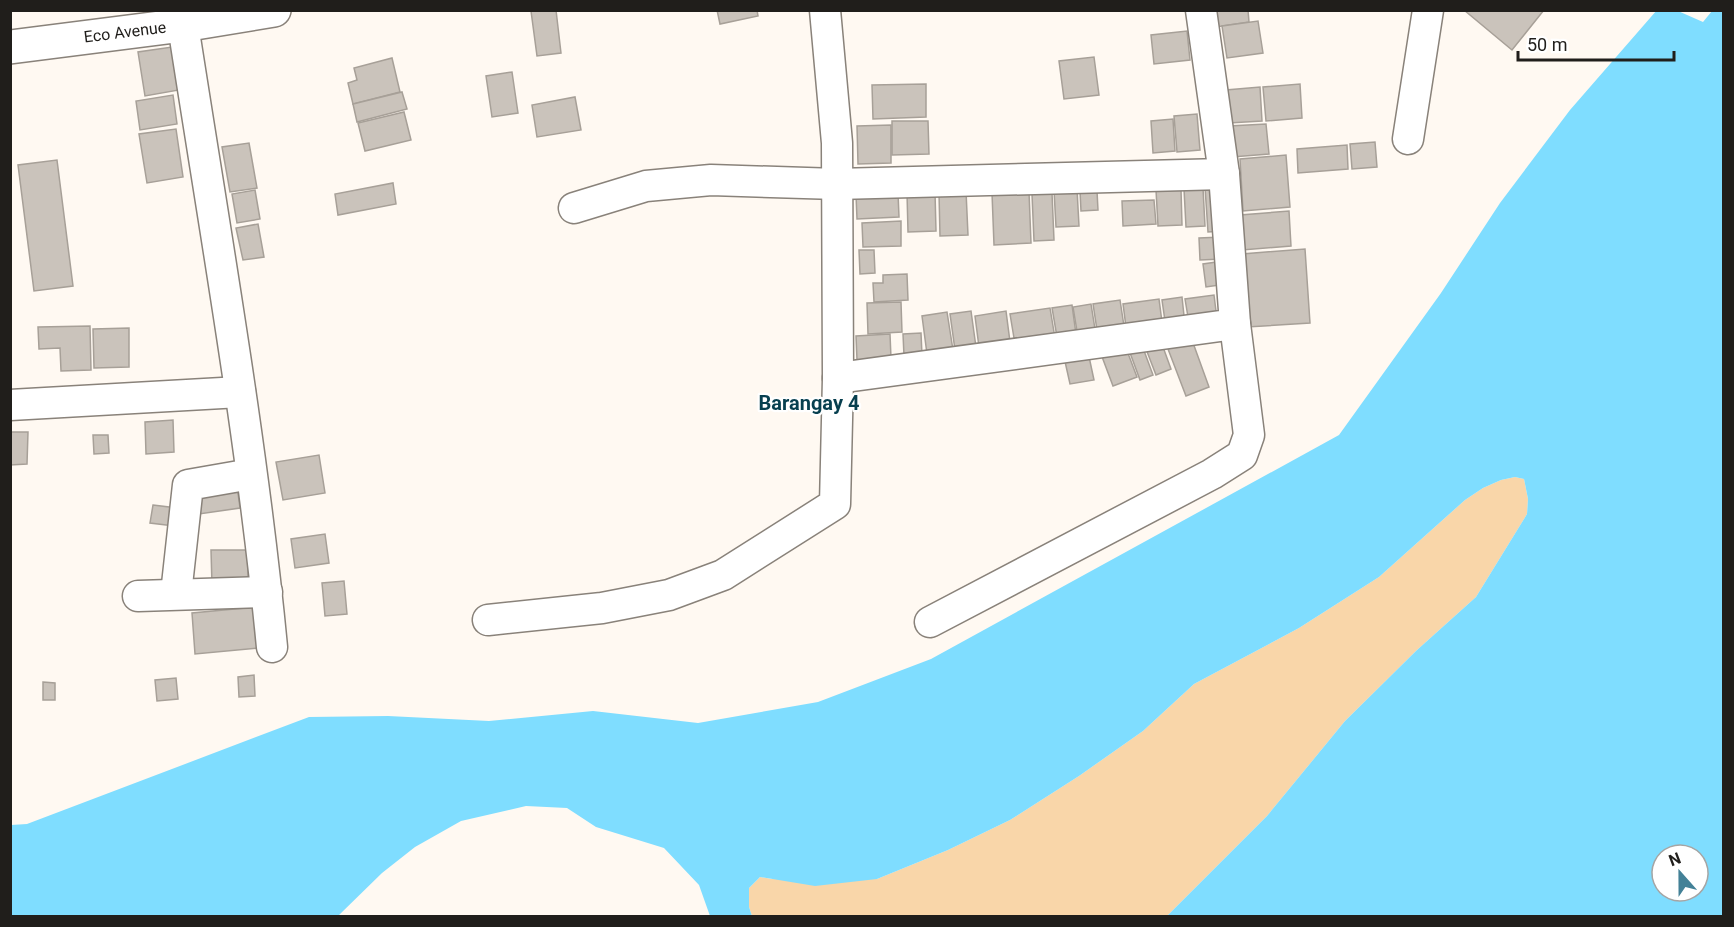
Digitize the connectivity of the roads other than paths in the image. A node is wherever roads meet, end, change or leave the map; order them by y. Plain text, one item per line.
1 (274, 10) edge
2 (825, 10) edge
3 (1200, 10) edge
4 (1428, 10) edge
5 (183, 25) junction
6 (10, 47) edge
7 (1408, 139) dead end
8 (1224, 174) junction
9 (837, 184) junction
10 (574, 208) dead end
11 (1235, 324) junction
12 (838, 378) junction
13 (240, 392) junction
14 (10, 405) edge
15 (251, 474) junction
16 (267, 592) junction
17 (176, 594) junction
18 (138, 596) dead end
19 (488, 620) dead end
20 (930, 622) dead end
21 (272, 647) dead end

1 - 5 main road, Eco Avenue
2 - 9 street
3 - 8 street
4 - 7 street
5 - 6 main road, Eco Avenue
5 - 13 street
8 - 9 street
8 - 11 street
9 - 10 street
9 - 12 street
11 - 12 street
11 - 20 street
12 - 19 street
13 - 14 street
13 - 15 street
15 - 16 street
15 - 17 street
16 - 17 street
16 - 21 street
17 - 18 street

